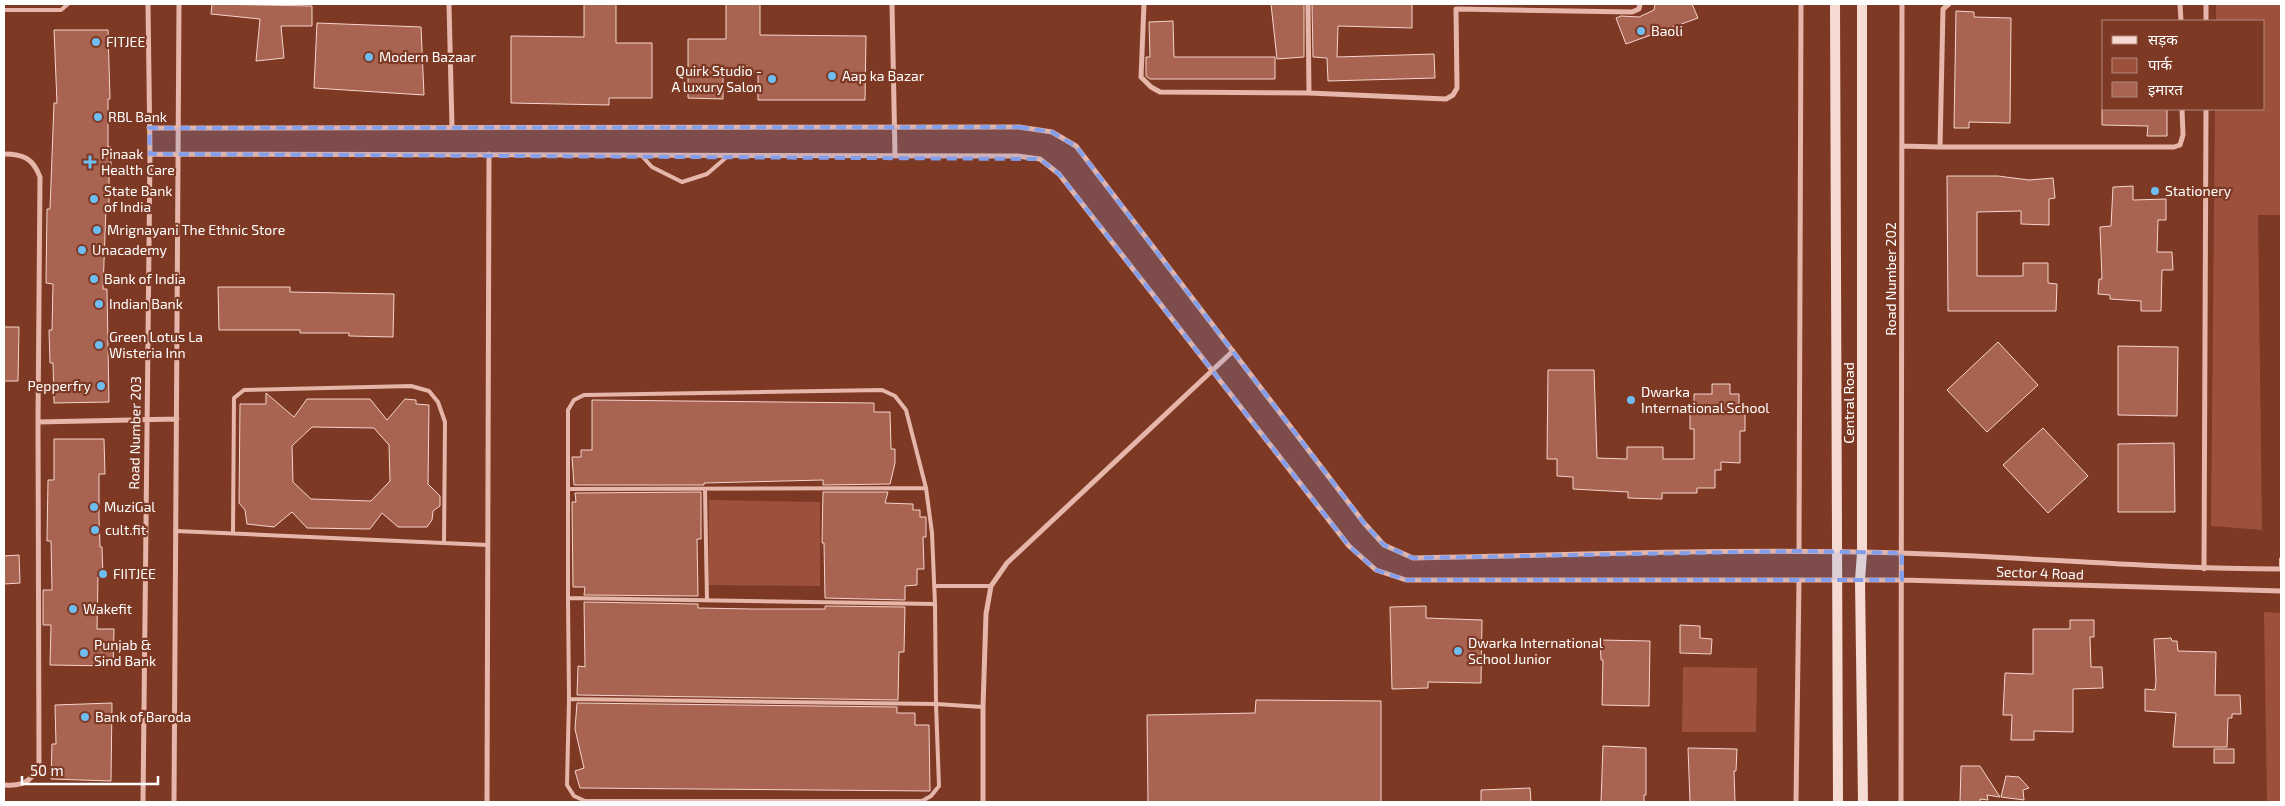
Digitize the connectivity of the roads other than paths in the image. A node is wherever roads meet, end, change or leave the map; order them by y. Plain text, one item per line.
1 (68, 4) edge
2 (148, 4) edge
3 (179, 4) edge
4 (449, 4) edge
5 (892, 4) edge
6 (1144, 4) edge
7 (1308, 4) edge
8 (1640, 4) edge
9 (1801, 4) edge
10 (1835, 4) edge
11 (1862, 4) edge
12 (1902, 4) edge
13 (1949, 4) edge
14 (2180, 4) edge
15 (2206, 4) edge
16 (1456, 6) edge
17 (4, 10) edge
18 (2181, 20) edge
19 (2206, 20) edge
20 (1309, 93) junction
21 (2182, 110) edge
22 (2206, 110) edge
23 (894, 127) junction
24 (149, 128) junction
25 (180, 128) junction
26 (452, 128) junction
27 (1902, 146) junction
28 (1940, 147) junction
29 (4, 154) edge
30 (150, 154) junction
31 (179, 154) junction
32 (489, 154) junction
33 (640, 155) junction
34 (729, 155) junction
35 (895, 155) junction
36 (1233, 351) junction
37 (1212, 371) junction
38 (177, 418) junction
39 (147, 419) junction
40 (38, 422) junction
41 (926, 488) junction
42 (569, 489) junction
43 (705, 489) junction
44 (176, 531) junction
45 (233, 533) junction
46 (444, 543) junction
47 (488, 545) junction
48 (1800, 551) junction
49 (1836, 552) junction
50 (1862, 552) junction
51 (1902, 553) junction
52 (2281, 559) edge
53 (2204, 569) junction
54 (2281, 569) edge
55 (1836, 580) junction
56 (1860, 580) junction
57 (1902, 580) junction
58 (1799, 581) junction
59 (934, 586) junction
60 (991, 586) junction
61 (2281, 591) edge
62 (568, 598) junction
63 (706, 600) junction
64 (935, 604) junction
65 (569, 699) junction
66 (936, 704) junction
67 (983, 707) junction
68 (4, 785) edge
69 (143, 802) edge
70 (174, 802) edge
71 (487, 802) edge
72 (983, 802) edge
73 (1796, 802) edge
74 (1838, 802) edge
75 (1863, 802) edge
76 (1901, 802) edge

1 - 17 lane
2 - 24 street, Road Number 203
3 - 25 street
4 - 26 street
5 - 23 street
6 - 20 street
7 - 20 street
8 - 16 street
9 - 48 street
10 - 49 main road, Central Road
11 - 50 main road, Central Road
12 - 27 street, Road Number 202
13 - 28 street
14 - 18 street
15 - 19 street
16 - 20 street
21 - 28 street
22 - 53 street
23 - 26 street, Sector 4 Road
23 - 35 street
23 - 36 street, Sector 4 Road
24 - 25 street, Sector 4 Road
24 - 30 street, Road Number 203
25 - 26 street, Sector 4 Road
25 - 31 street
27 - 28 street
27 - 51 street, Road Number 202
29 - 40 street
30 - 31 street, Sector 4 Road
30 - 39 street, Road Number 203
31 - 32 street, Sector 4 Road
31 - 38 street
32 - 33 street, Sector 4 Road
32 - 47 street
33 - 34 street, Sector 4 Road
33 - 34 lane
34 - 35 street, Sector 4 Road
35 - 37 street, Sector 4 Road
36 - 37 street
36 - 48 street, Sector 4 Road
37 - 58 street, Sector 4 Road
37 - 60 street
38 - 39 street
38 - 44 street
39 - 40 street
39 - 69 street, Road Number 203
40 - 68 street
41 - 42 lane
41 - 43 lane
41 - 59 lane
42 - 43 lane
42 - 62 lane
43 - 63 lane
44 - 45 lane
44 - 70 street
45 - 46 lane
45 - 46 lane
46 - 47 lane
47 - 71 street
48 - 49 street, Sector 4 Road
49 - 50 street, Sector 4 Road
49 - 55 main road, Central Road
50 - 51 street, Sector 4 Road
50 - 56 main road, Central Road
51 - 53 street, Sector 4 Road
51 - 57 street, Road Number 202
52 - 54 lane
53 - 54 street, Sector 4 Road
55 - 56 street, Sector 4 Road
55 - 58 street, Sector 4 Road
55 - 74 main road, Central Road
56 - 57 street, Sector 4 Road
56 - 75 main road, Central Road
57 - 61 street, Sector 4 Road
57 - 76 street, Road Number 202
58 - 73 street
59 - 60 lane
59 - 64 lane
60 - 67 street
62 - 63 lane
62 - 65 lane
63 - 64 lane
64 - 66 lane
65 - 66 lane
65 - 66 lane
66 - 67 lane
67 - 72 street

